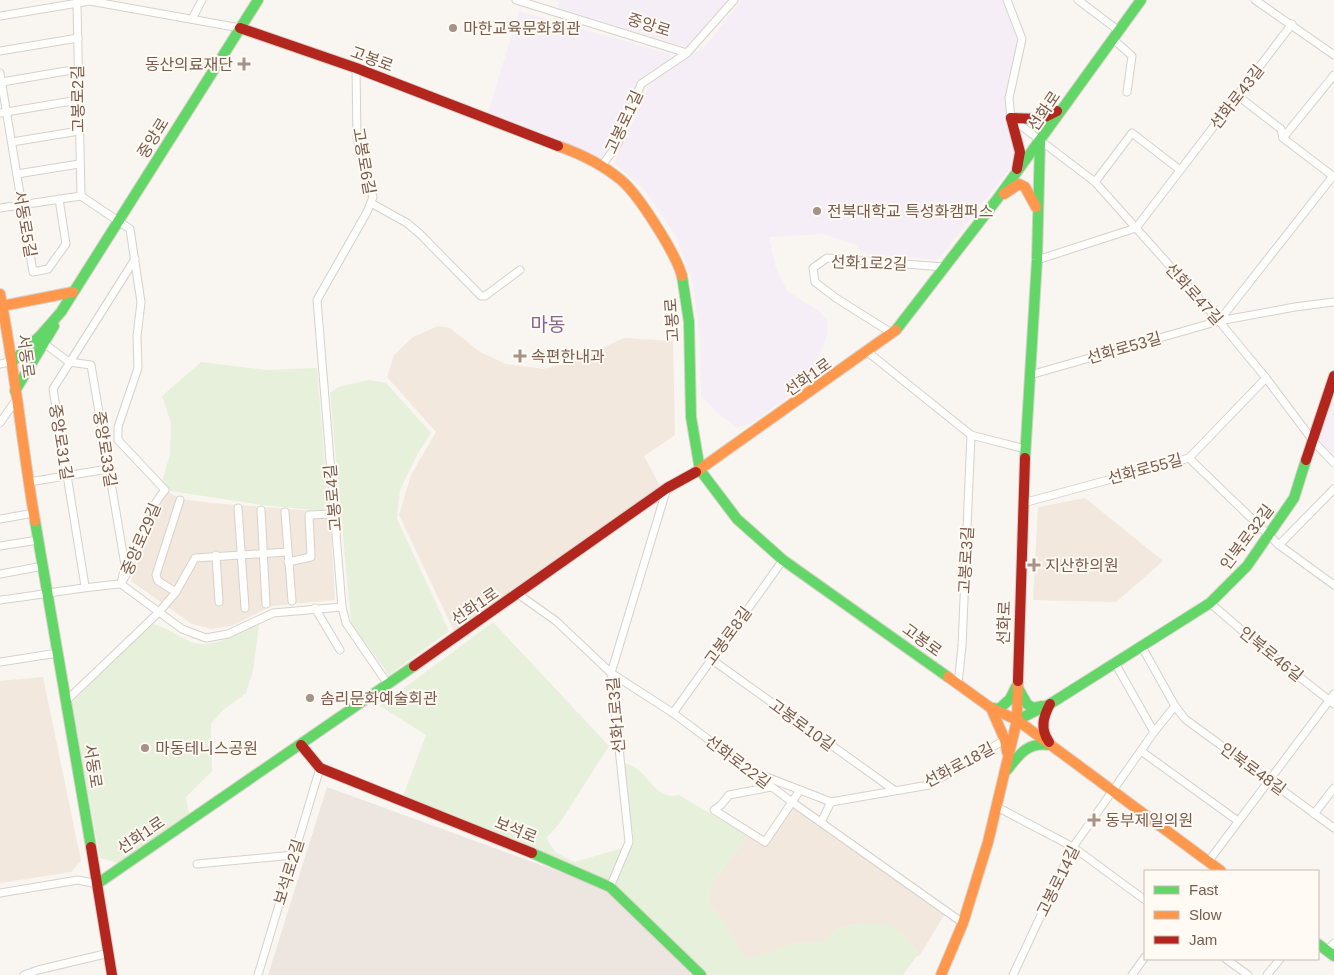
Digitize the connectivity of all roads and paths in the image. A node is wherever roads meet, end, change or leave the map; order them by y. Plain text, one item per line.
1 (90, 0) edge
2 (134, 0) edge
3 (202, 0) edge
4 (258, 0) edge
5 (516, 0) edge
6 (734, 0) edge
7 (1007, 0) edge
8 (1078, 0) edge
9 (1141, 0) edge
10 (1256, 0) edge
11 (78, 3) junction
12 (135, 9) junction
13 (0, 16) edge
14 (192, 18) junction
15 (1292, 24) junction
16 (240, 28) junction
17 (1116, 35) junction
18 (78, 38) junction
19 (0, 50) edge
20 (688, 53) junction
21 (1334, 55) edge
22 (356, 68) junction
23 (78, 69) junction
24 (0, 72) edge
25 (1334, 75) edge
26 (2, 82) junction
27 (1127, 92) dead end
28 (1238, 96) junction
29 (78, 100) junction
30 (1064, 105) junction
31 (3, 113) edge
32 (1011, 118) junction
33 (79, 131) junction
34 (1283, 138) junction
35 (1040, 141) junction
36 (12, 142) junction
37 (79, 164) junction
38 (602, 166) junction
39 (1180, 170) junction
40 (1016, 173) junction
41 (17, 174) junction
42 (1334, 177) edge
43 (1095, 182) junction
44 (80, 196) junction
45 (998, 198) junction
46 (59, 199) junction
47 (371, 203) junction
48 (22, 205) junction
49 (0, 208) edge
50 (1036, 208) junction
51 (120, 220) junction
52 (1136, 228) junction
53 (135, 259) junction
54 (1037, 260) junction
55 (944, 267) junction
56 (520, 270) dead end
57 (73, 292) junction
58 (0, 294) edge
59 (317, 300) joint
60 (1334, 302) edge
61 (2, 306) junction
62 (61, 312) junction
63 (1219, 321) junction
64 (893, 334) junction
65 (45, 344) junction
66 (868, 352) junction
67 (13, 361) junction
68 (69, 362) junction
69 (0, 364) edge
70 (1030, 375) junction
71 (1334, 376) edge
72 (1266, 378) junction
73 (16, 395) junction
74 (0, 424) edge
75 (971, 435) junction
76 (1314, 442) junction
77 (1025, 449) junction
78 (1189, 458) junction
79 (1334, 463) edge
80 (108, 468) junction
81 (700, 470) junction
82 (67, 475) junction
83 (29, 482) junction
84 (667, 488) junction
85 (1334, 489) edge
86 (180, 500) dead end
87 (1023, 503) junction
88 (238, 508) dead end
89 (261, 510) dead end
90 (285, 512) dead end
91 (34, 513) junction
92 (334, 514) junction
93 (0, 519) edge
94 (1269, 536) junction
95 (38, 540) junction
96 (1279, 545) junction
97 (0, 546) edge
98 (287, 552) junction
99 (262, 553) junction
100 (240, 554) junction
101 (216, 555) junction
102 (783, 560) junction
103 (288, 562) junction
104 (43, 566) junction
105 (0, 574) edge
106 (121, 584) junction
107 (1334, 585) edge
108 (85, 586) junction
109 (176, 592) junction
110 (48, 594) junction
111 (518, 594) junction
112 (0, 600) edge
113 (219, 602) dead end
114 (292, 602) dead end
115 (266, 604) dead end
116 (1210, 604) junction
117 (342, 607) junction
118 (245, 608) dead end
119 (316, 608) junction
120 (159, 612) junction
121 (1142, 647) junction
122 (340, 650) dead end
123 (58, 653) junction
124 (711, 659) junction
125 (0, 662) edge
126 (1115, 663) junction
127 (610, 673) junction
128 (387, 683) junction
129 (958, 684) junction
130 (1017, 686) junction
131 (1332, 699) edge
132 (67, 700) junction
133 (1050, 704) junction
134 (1175, 706) junction
135 (991, 708) junction
136 (673, 713) junction
137 (1017, 720) junction
138 (1154, 732) junction
139 (1006, 740) junction
140 (301, 744) junction
141 (1051, 745) junction
142 (1140, 751) junction
143 (320, 768) junction
144 (752, 771) junction
145 (1004, 773) junction
146 (1269, 780) junction
147 (771, 787) junction
148 (1334, 788) edge
149 (800, 790) junction
150 (894, 790) junction
151 (1112, 791) junction
152 (792, 802) junction
153 (831, 802) junction
154 (997, 807) junction
155 (1314, 814) junction
156 (1238, 821) junction
157 (821, 822) junction
158 (1334, 828) edge
159 (1073, 847) junction
160 (294, 855) junction
161 (94, 861) junction
162 (196, 864) dead end
163 (1213, 868) edge
164 (117, 870) junction
165 (98, 884) junction
166 (610, 887) junction
167 (0, 892) edge
168 (1144, 899) edge
169 (963, 923) junction
170 (1319, 944) edge
171 (1332, 950) edge
172 (109, 953) junction
173 (1144, 958) edge
174 (1227, 960) edge
175 (1279, 960) edge
176 (24, 975) edge
177 (112, 975) edge
178 (258, 975) edge
179 (701, 975) edge
180 (941, 975) edge
181 (1013, 975) edge
182 (1132, 975) edge
183 (1248, 975) edge
184 (1267, 975) edge

1 - 11 street, 고봉로
1 - 12 street, 고봉로
2 - 12 street
3 - 14 street
4 - 16 street, 중앙로
5 - 20 street, 중앙로
6 - 20 street, 고봉로1길
7 - 32 street
8 - 17 street
9 - 17 street, 선화로
10 - 15 street
11 - 13 street, 고봉로
11 - 18 street, 고봉로2길
12 - 14 street, 고봉로
14 - 16 street, 고봉로
15 - 21 street
15 - 28 street, 선화로43길
16 - 22 street, 고봉로
16 - 51 street, 중앙로
17 - 27 street
17 - 30 street, 선화로
18 - 19 street
18 - 23 street, 고봉로2길
20 - 38 street, 고봉로1길
22 - 38 street, 고봉로
22 - 47 street, 고봉로6길
23 - 26 street
23 - 29 street, 고봉로2길
24 - 26 street, 서동로5길
25 - 34 street
26 - 31 street, 서동로5길
28 - 34 street
28 - 39 street, 선화로43길
29 - 31 street
29 - 33 street, 고봉로2길
30 - 32 street
30 - 35 street, 선화로
31 - 36 street, 서동로5길
32 - 35 street, 선화로47길
32 - 40 street
33 - 36 street
33 - 37 street, 고봉로2길
34 - 42 street
35 - 40 street, 선화1로
35 - 43 street, 선화로47길
35 - 50 street, 선화로
36 - 41 street, 서동로5길
37 - 41 street, 서동로5길
37 - 44 street, 고봉로2길
38 - 81 street, 고봉로
39 - 43 street
39 - 52 street, 선화로43길
40 - 45 street, 선화1로
41 - 48 street, 서동로5길
42 - 63 street
43 - 52 street, 선화로47길
44 - 46 street
44 - 51 street
45 - 50 street
45 - 55 street, 선화1로
46 - 48 street
46 - 48 street, 서동로5길
47 - 56 street
47 - 59 street, 고봉로6길
48 - 49 street
50 - 54 street, 선화로
51 - 53 street, 중앙로29길
51 - 57 street, 중앙로
52 - 54 street
52 - 63 street, 선화로47길
53 - 68 street, 중앙로31길
53 - 106 street, 중앙로29길
54 - 70 street, 선화로
55 - 64 street, 선화1로
55 - 64 street, 선화1로2길
57 - 61 street
57 - 62 street, 중앙로
58 - 61 street, 서동로
59 - 92 street, 고봉로4길
60 - 63 street, 선화로53길
61 - 67 street, 서동로
62 - 65 street
62 - 67 street, 중앙로
63 - 70 street, 선화로53길
63 - 72 street, 선화로47길
64 - 66 street, 선화1로
65 - 68 street, 중앙로33길
65 - 73 street
66 - 75 street
66 - 81 street, 선화1로
67 - 69 street
67 - 73 street, 서동로
68 - 80 street, 중앙로33길
68 - 82 street, 중앙로31길
70 - 77 street, 선화로
71 - 76 street, 인북로32길
72 - 76 street, 선화로47길
72 - 78 street, 선화로55길
73 - 74 street
73 - 83 street, 서동로
75 - 77 street
75 - 129 street, 고봉로3길
76 - 79 street, 선화로47길
76 - 94 street, 인북로32길
77 - 87 street, 선화로
78 - 87 street, 선화로55길
78 - 94 street
80 - 82 street
80 - 106 street, 중앙로33길
81 - 84 street, 선화1로
81 - 102 street, 고봉로
82 - 83 street
82 - 108 street, 중앙로31길
83 - 91 street, 서동로
84 - 111 street, 선화1로
84 - 127 street, 선화1로3길
85 - 96 street
86 - 109 street
87 - 130 street, 선화로
88 - 100 street
89 - 99 street
90 - 98 street
91 - 93 street
91 - 95 street, 서동로
92 - 103 street
92 - 117 street, 고봉로4길
94 - 96 street
94 - 116 street, 인북로32길
95 - 97 street
95 - 104 street, 서동로
96 - 107 street
98 - 99 street
98 - 103 street
99 - 100 street
99 - 115 street
100 - 101 street
100 - 118 street
101 - 109 street
101 - 113 street
102 - 124 street, 고봉로8길
102 - 129 street, 고봉로
103 - 114 street
104 - 105 street
104 - 110 street, 서동로
106 - 108 street, 중앙로29길
106 - 120 street
108 - 110 street, 중앙로29길
109 - 120 street
110 - 112 street, 중앙로29길
110 - 123 street, 서동로
111 - 127 street, 선화로22길
111 - 128 street, 선화1로
116 - 121 street, 인북로32길
116 - 131 street, 인북로46길
117 - 119 street
117 - 128 street, 고봉로4길
119 - 120 street
119 - 122 street
120 - 132 street
121 - 126 street, 인북로32길
121 - 134 street, 인북로48길
123 - 125 street
123 - 132 street, 서동로
124 - 136 street, 고봉로8길
124 - 150 street, 고봉로10길
126 - 133 street, 인북로32길
126 - 138 street
127 - 136 street, 선화로22길
127 - 166 street, 선화1로3길
128 - 140 street, 선화1로
129 - 135 street, 고봉로
130 - 133 street
130 - 135 street
130 - 137 street, 선화로
131 - 146 street
132 - 161 street, 서동로
133 - 137 street, 인북로32길
133 - 141 street
134 - 138 street
134 - 146 street, 인북로48길
135 - 137 street, 고봉로
135 - 139 street
136 - 144 street, 선화로22길
137 - 139 street, 선화로18길
137 - 141 street, 고봉로
137 - 145 street, 선화로
138 - 142 street
139 - 145 street
139 - 150 street, 선화로18길
140 - 143 street, 보석로
140 - 164 street, 선화1로
141 - 145 street
141 - 151 street, 고봉로
142 - 151 street
142 - 156 street
143 - 160 street, 보석로2길
143 - 166 street, 보석로
144 - 147 street, 선화로22길
144 - 149 street
145 - 154 street, 선화로
146 - 155 street, 인북로48길
146 - 156 street
147 - 152 street, 선화로22길
147 - 152 street
148 - 155 street
149 - 152 street
149 - 153 street
150 - 153 street, 선화로18길
151 - 159 street, 고봉로14길
151 - 163 street, 고봉로
152 - 157 street, 선화로22길
153 - 157 street
154 - 159 street
154 - 169 street, 선화로
155 - 158 street, 인북로48길
156 - 163 street
157 - 169 street, 선화로22길
159 - 168 street
159 - 181 street, 고봉로14길
160 - 162 street
160 - 178 street, 보석로2길
161 - 164 street
161 - 165 street, 서동로
164 - 165 street, 선화1로
165 - 167 street
165 - 172 street, 서동로
166 - 179 street, 보석로
169 - 180 street, 선화로
170 - 171 street
172 - 176 street
172 - 177 street, 서동로
173 - 182 street
174 - 183 street
175 - 184 street

